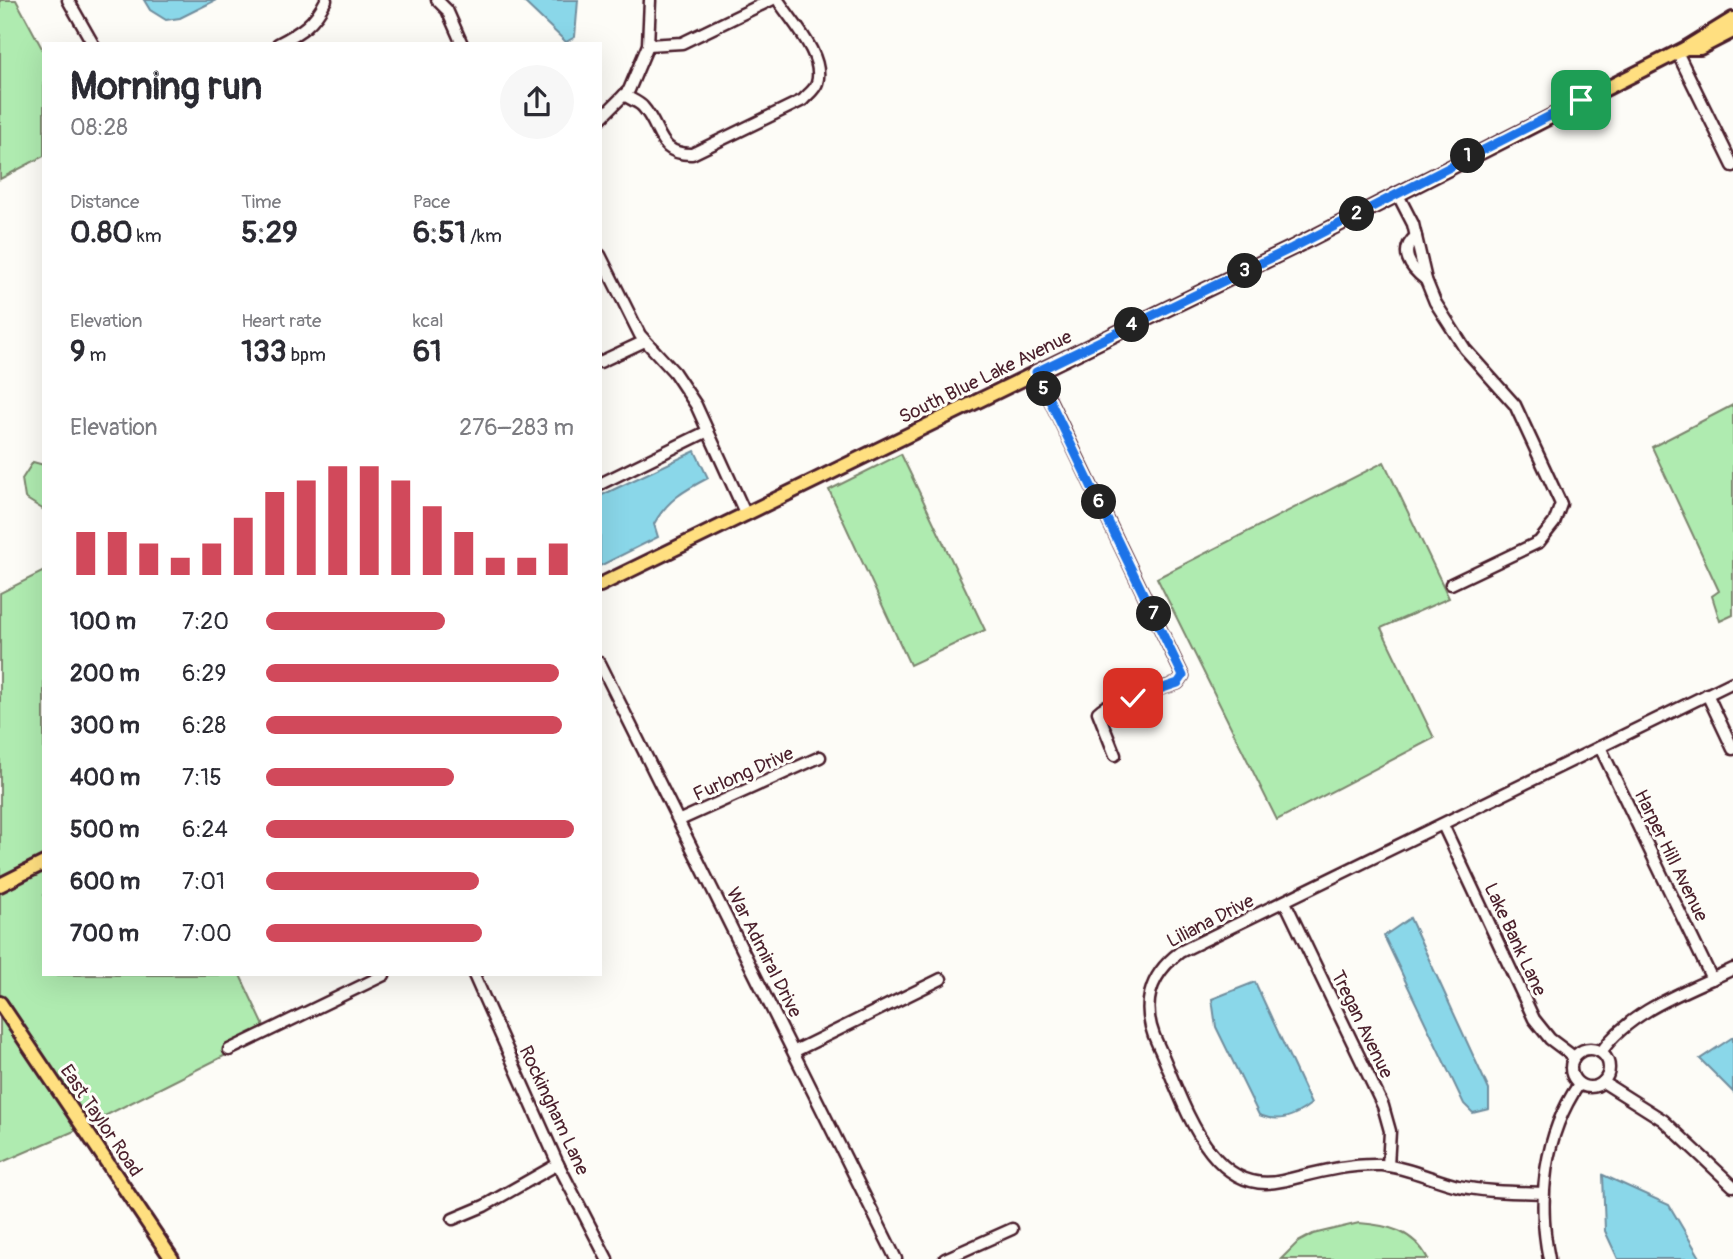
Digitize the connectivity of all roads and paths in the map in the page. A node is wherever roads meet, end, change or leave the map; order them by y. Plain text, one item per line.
1 (68, 0) edge
2 (326, 0) edge
3 (438, 0) edge
4 (650, 0) edge
5 (771, 0) edge
6 (778, 0) edge
7 (1733, 19) edge
8 (1733, 31) edge
9 (92, 42) edge
10 (282, 42) edge
11 (461, 42) edge
12 (649, 45) junction
13 (1682, 50) junction
14 (624, 95) junction
15 (602, 117) edge
16 (1733, 166) edge
17 (1397, 193) junction
18 (1416, 236) junction
19 (602, 259) edge
20 (1426, 280) junction
21 (645, 341) junction
22 (602, 361) edge
23 (1036, 372) junction
24 (708, 431) junction
25 (602, 483) edge
26 (746, 515) junction
27 (602, 584) edge
28 (1451, 584) dead end
29 (602, 667) edge
30 (1733, 682) edge
31 (1707, 694) junction
32 (1600, 747) junction
33 (1733, 749) edge
34 (1115, 755) dead end
35 (820, 757) dead end
36 (680, 820) junction
37 (1443, 825) junction
38 (42, 864) edge
39 (0, 885) edge
40 (1285, 902) junction
41 (1733, 969) edge
42 (382, 976) edge
43 (474, 976) edge
44 (941, 979) dead end
45 (1712, 979) junction
46 (0, 1003) edge
47 (229, 1050) dead end
48 (795, 1051) junction
49 (1601, 1052) junction
50 (1574, 1057) junction
51 (1603, 1082) junction
52 (1579, 1084) junction
53 (558, 1164) junction
54 (1388, 1166) junction
55 (1733, 1185) edge
56 (1543, 1193) junction
57 (453, 1219) dead end
58 (1012, 1228) dead end
59 (172, 1259) edge
60 (607, 1259) edge
61 (896, 1259) edge
62 (945, 1259) edge
63 (1549, 1259) edge

1 - 9 street
2 - 10 street
3 - 11 street
4 - 12 street
5 - 12 street
6 - 14 street
7 - 13 main road, South Blue Lake Avenue
8 - 13 main road, South Blue Lake Avenue
12 - 14 street
13 - 16 street
13 - 17 main road, South Blue Lake Avenue
14 - 15 street
17 - 18 street
17 - 23 main road, South Blue Lake Avenue
18 - 20 street
18 - 20 street
19 - 21 street
20 - 28 street
21 - 22 street
21 - 24 street
23 - 26 main road, South Blue Lake Avenue
23 - 34 street
24 - 25 street
24 - 26 street
26 - 27 main road, South Blue Lake Avenue
29 - 36 street, War Admiral Drive
30 - 31 street, Liliana Drive
31 - 32 street, Liliana Drive
31 - 33 street
32 - 37 street, Liliana Drive
32 - 45 street, Harper Hill Avenue
35 - 36 street, Furlong Drive
36 - 48 street, War Admiral Drive
37 - 40 street, Liliana Drive
37 - 50 street, Lake Bank Lane
38 - 39 main road
40 - 54 street, Tregan Avenue
40 - 54 street, Liliana Drive
41 - 45 street
42 - 47 street
43 - 53 street, Rockingham Lane
44 - 48 street
45 - 49 street
46 - 59 main road, East Taylor Road
48 - 61 street, War Admiral Drive
49 - 50 street
49 - 51 street
50 - 52 street
51 - 52 street
51 - 55 street
52 - 56 street
53 - 57 street
53 - 60 street, Rockingham Lane
54 - 56 street, Liliana Drive
56 - 63 street
58 - 62 street

